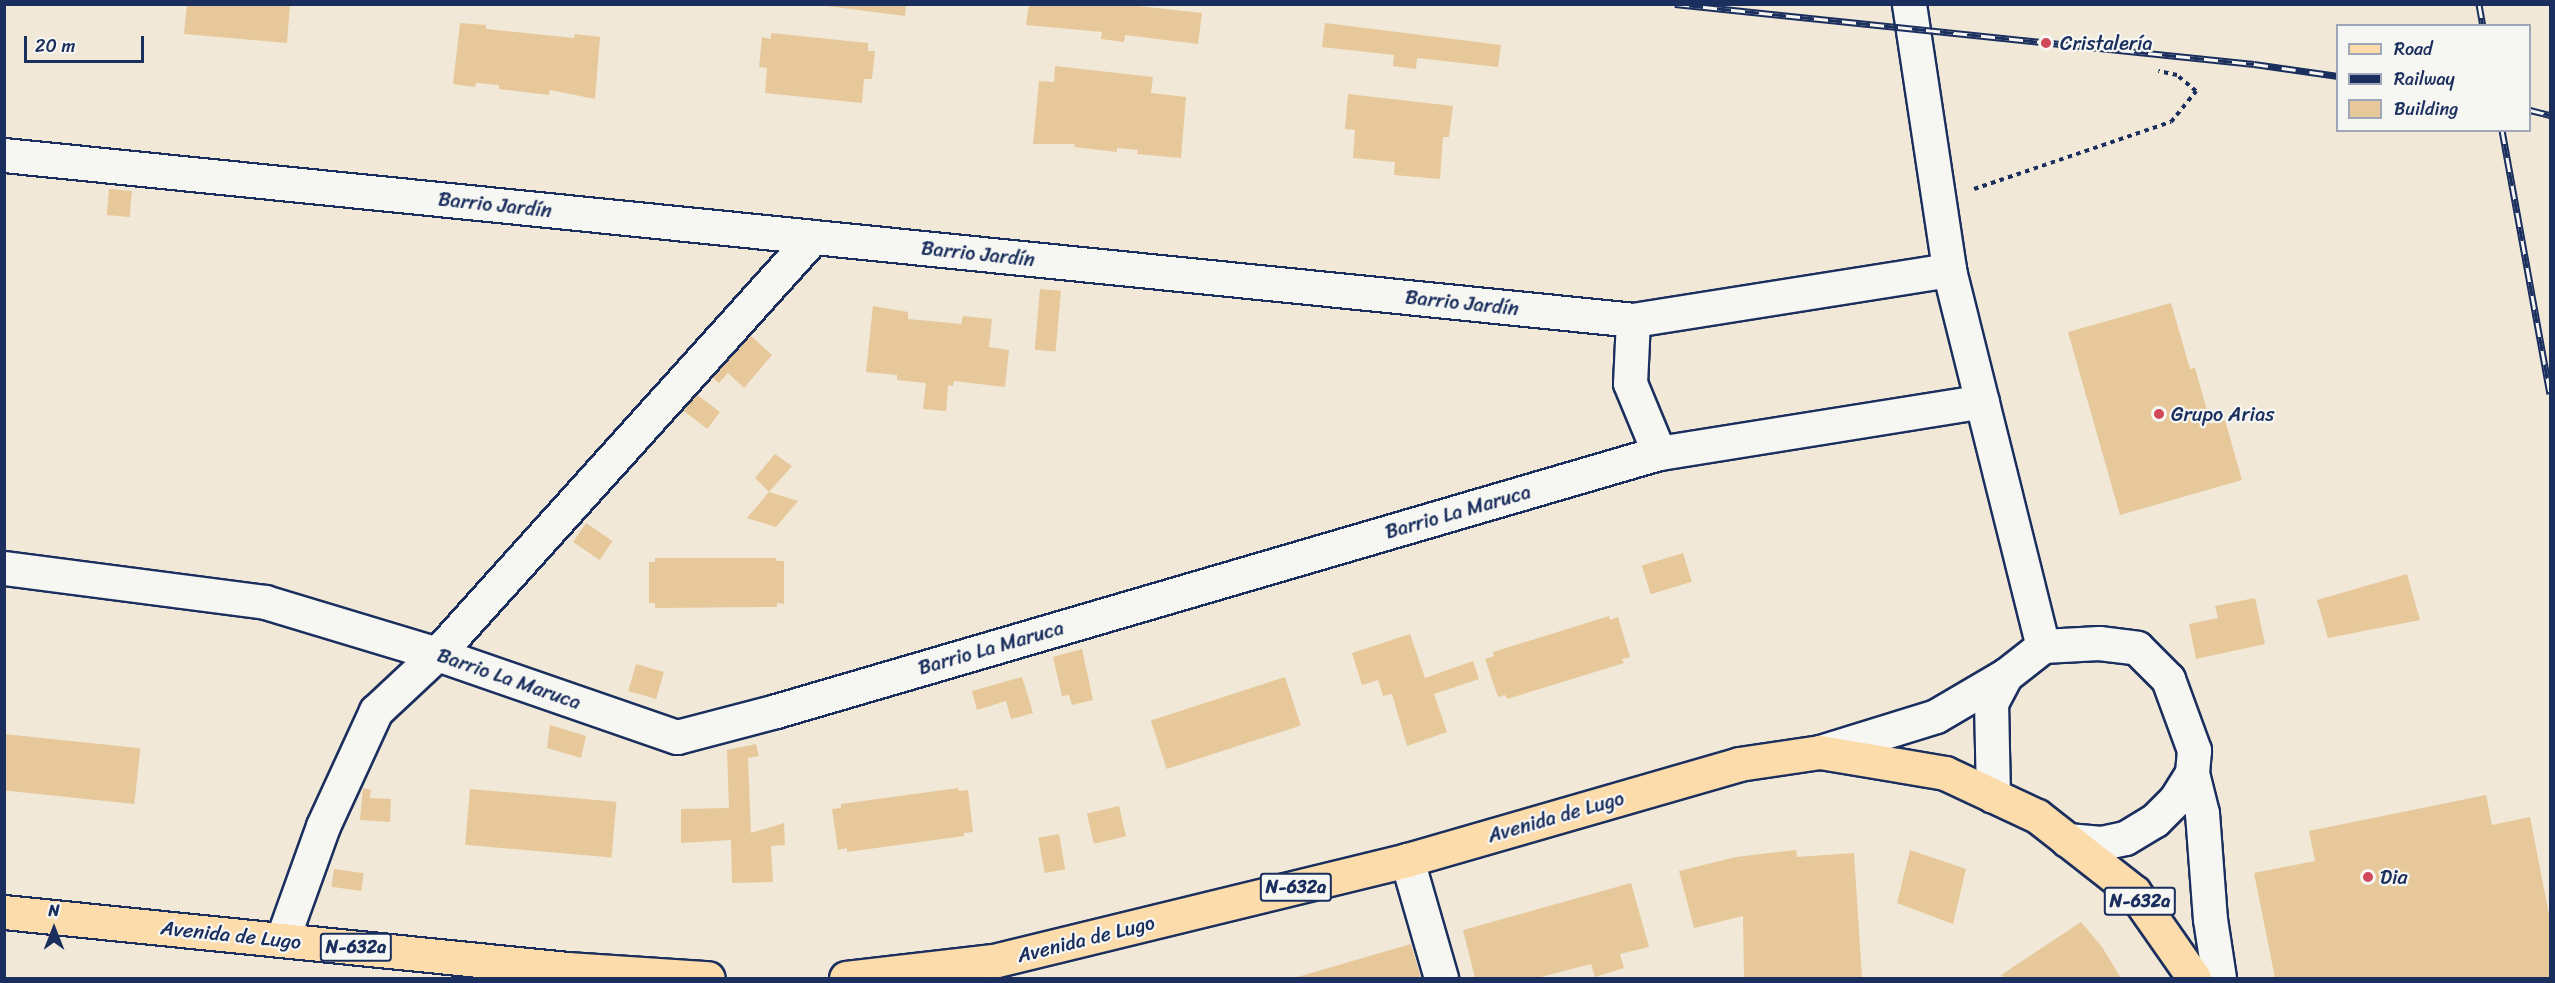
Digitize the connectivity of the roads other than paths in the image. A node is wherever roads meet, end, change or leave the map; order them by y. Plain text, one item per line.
1 (1909, 4) edge
2 (4, 155) edge
3 (813, 237) junction
4 (1949, 270) junction
5 (1633, 320) junction
6 (1982, 401) junction
7 (1659, 453) junction
8 (4, 568) edge
9 (2043, 646) junction
10 (437, 654) junction
11 (2006, 675) junction
12 (1820, 752) junction
13 (2192, 773) junction
14 (1993, 796) junction
15 (2067, 840) junction
16 (1407, 860) junction
17 (4, 912) edge
18 (282, 940) junction
19 (708, 978) edge
20 (846, 978) edge
21 (1441, 978) edge
22 (2194, 978) edge
23 (2219, 978) edge

1 - 4 street
2 - 3 street, Barrio Jardín
3 - 5 street, Barrio Jardín
3 - 10 street
4 - 5 street, Barrio Jardín
4 - 6 street
5 - 7 street
6 - 7 street, Barrio La Maruca
6 - 9 street
7 - 10 street, Barrio La Maruca
8 - 10 street, Barrio La Maruca
9 - 11 street
9 - 13 street
10 - 18 street
11 - 12 street
11 - 14 street
12 - 14 main road, Avenida de Lugo / N-632a
12 - 16 main road, Avenida de Lugo / N-632a
13 - 15 street
13 - 23 street
14 - 15 main road, Avenida de Lugo / N-632a
15 - 22 main road, Avenida de Lugo / N-632a
16 - 20 main road, Avenida de Lugo / N-632a
16 - 21 street
17 - 18 main road, Avenida de Lugo / N-632a
18 - 19 main road, Avenida de Lugo / N-632a

